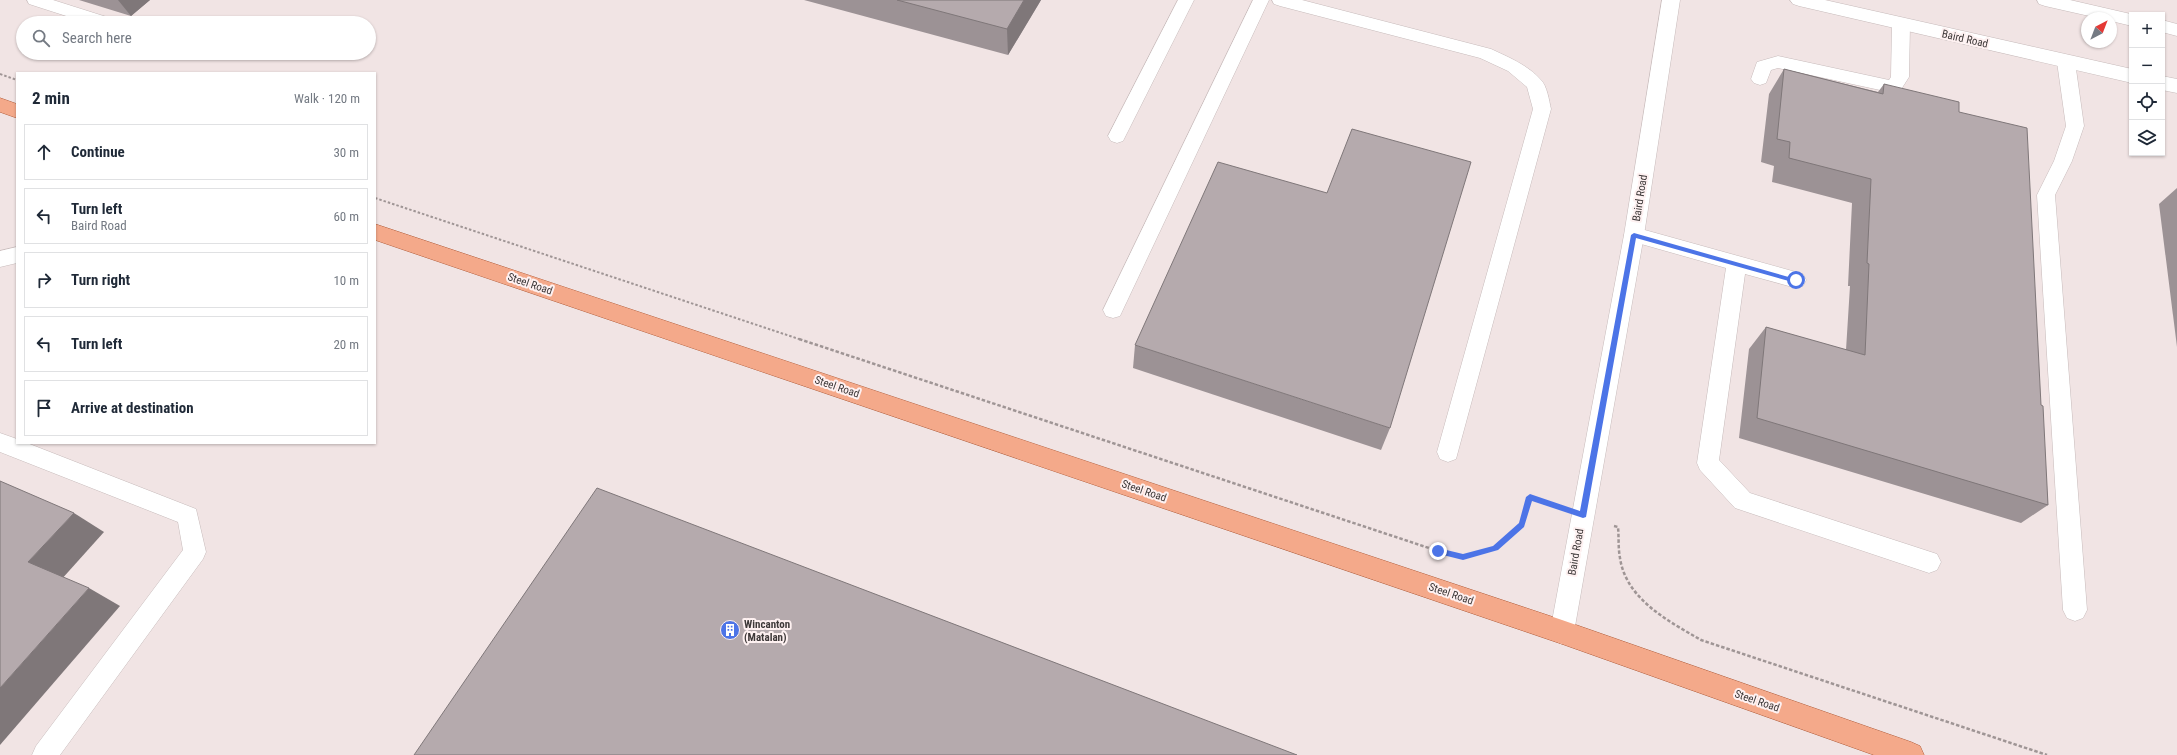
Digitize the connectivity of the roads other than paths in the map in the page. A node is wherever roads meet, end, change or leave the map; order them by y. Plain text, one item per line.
1 (34, 0) edge
2 (1186, 0) edge
3 (1261, 0) edge
4 (1280, 0) edge
5 (1671, 0) edge
6 (1799, 0) edge
7 (2044, 0) edge
8 (85, 16) edge
9 (2129, 19) edge
10 (1901, 24) junction
11 (2165, 27) edge
12 (2177, 30) edge
13 (2066, 62) junction
14 (2129, 75) edge
15 (1760, 79) dead end
16 (2165, 84) edge
17 (2177, 86) edge
18 (0, 105) edge
19 (16, 111) edge
20 (1118, 136) dead end
21 (376, 232) edge
22 (1634, 235) junction
23 (16, 255) edge
24 (0, 259) edge
25 (1736, 264) junction
26 (1796, 280) dead end
27 (1113, 310) dead end
28 (0, 442) edge
29 (1448, 452) dead end
30 (1929, 562) dead end
31 (2076, 610) dead end
32 (1562, 632) junction
33 (45, 755) edge
34 (1911, 755) edge

1 - 8 lane
2 - 20 lane
3 - 27 lane
4 - 29 lane
5 - 22 street, Baird Road
6 - 10 street, Baird Road
7 - 9 lane
10 - 13 street, Baird Road
10 - 15 lane
11 - 12 lane
13 - 14 street, Baird Road
13 - 31 lane
16 - 17 street
18 - 19 main road
21 - 32 main road, Steel Road
22 - 25 lane
22 - 32 street, Baird Road
23 - 24 lane
25 - 26 lane
25 - 30 lane
28 - 33 lane
32 - 34 main road, Steel Road

